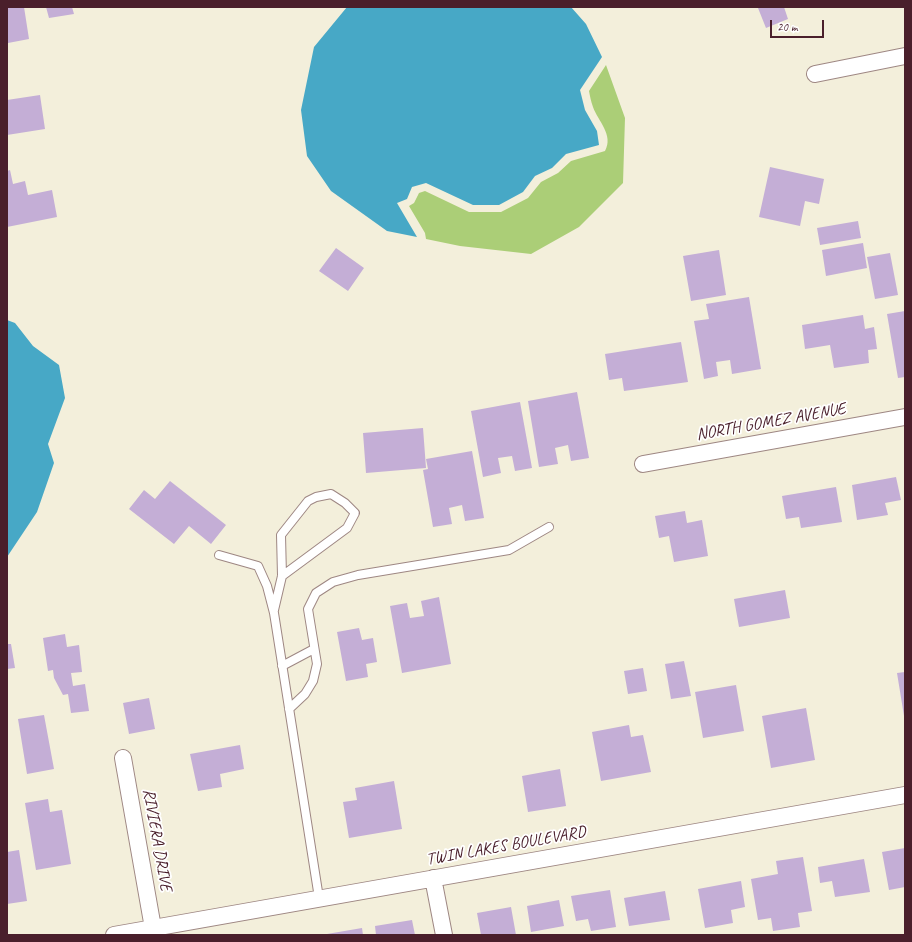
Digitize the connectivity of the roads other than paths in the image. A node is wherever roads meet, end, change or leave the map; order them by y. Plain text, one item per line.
1 (905, 56) edge
2 (815, 74) dead end
3 (905, 417) edge
4 (643, 464) dead end
5 (549, 527) dead end
6 (219, 555) dead end
7 (282, 576) junction
8 (274, 613) junction
9 (314, 649) junction
10 (282, 666) junction
11 (289, 709) junction
12 (123, 758) dead end
13 (905, 795) edge
14 (433, 878) junction
15 (319, 898) junction
16 (153, 928) junction
17 (114, 935) edge
18 (444, 935) edge

1 - 2 street
3 - 4 street, NORTH GOMEZ AVENUE
5 - 9 lane
6 - 8 lane
7 - 7 lane
7 - 8 lane
8 - 10 lane
9 - 10 lane
9 - 11 lane
10 - 11 lane
11 - 15 lane
12 - 16 street, RIVIERA DRIVE
13 - 14 street, TWIN LAKES BOULEVARD
14 - 15 street, TWIN LAKES BOULEVARD
14 - 18 street
15 - 16 street, TWIN LAKES BOULEVARD
16 - 17 street, TWIN LAKES BOULEVARD

